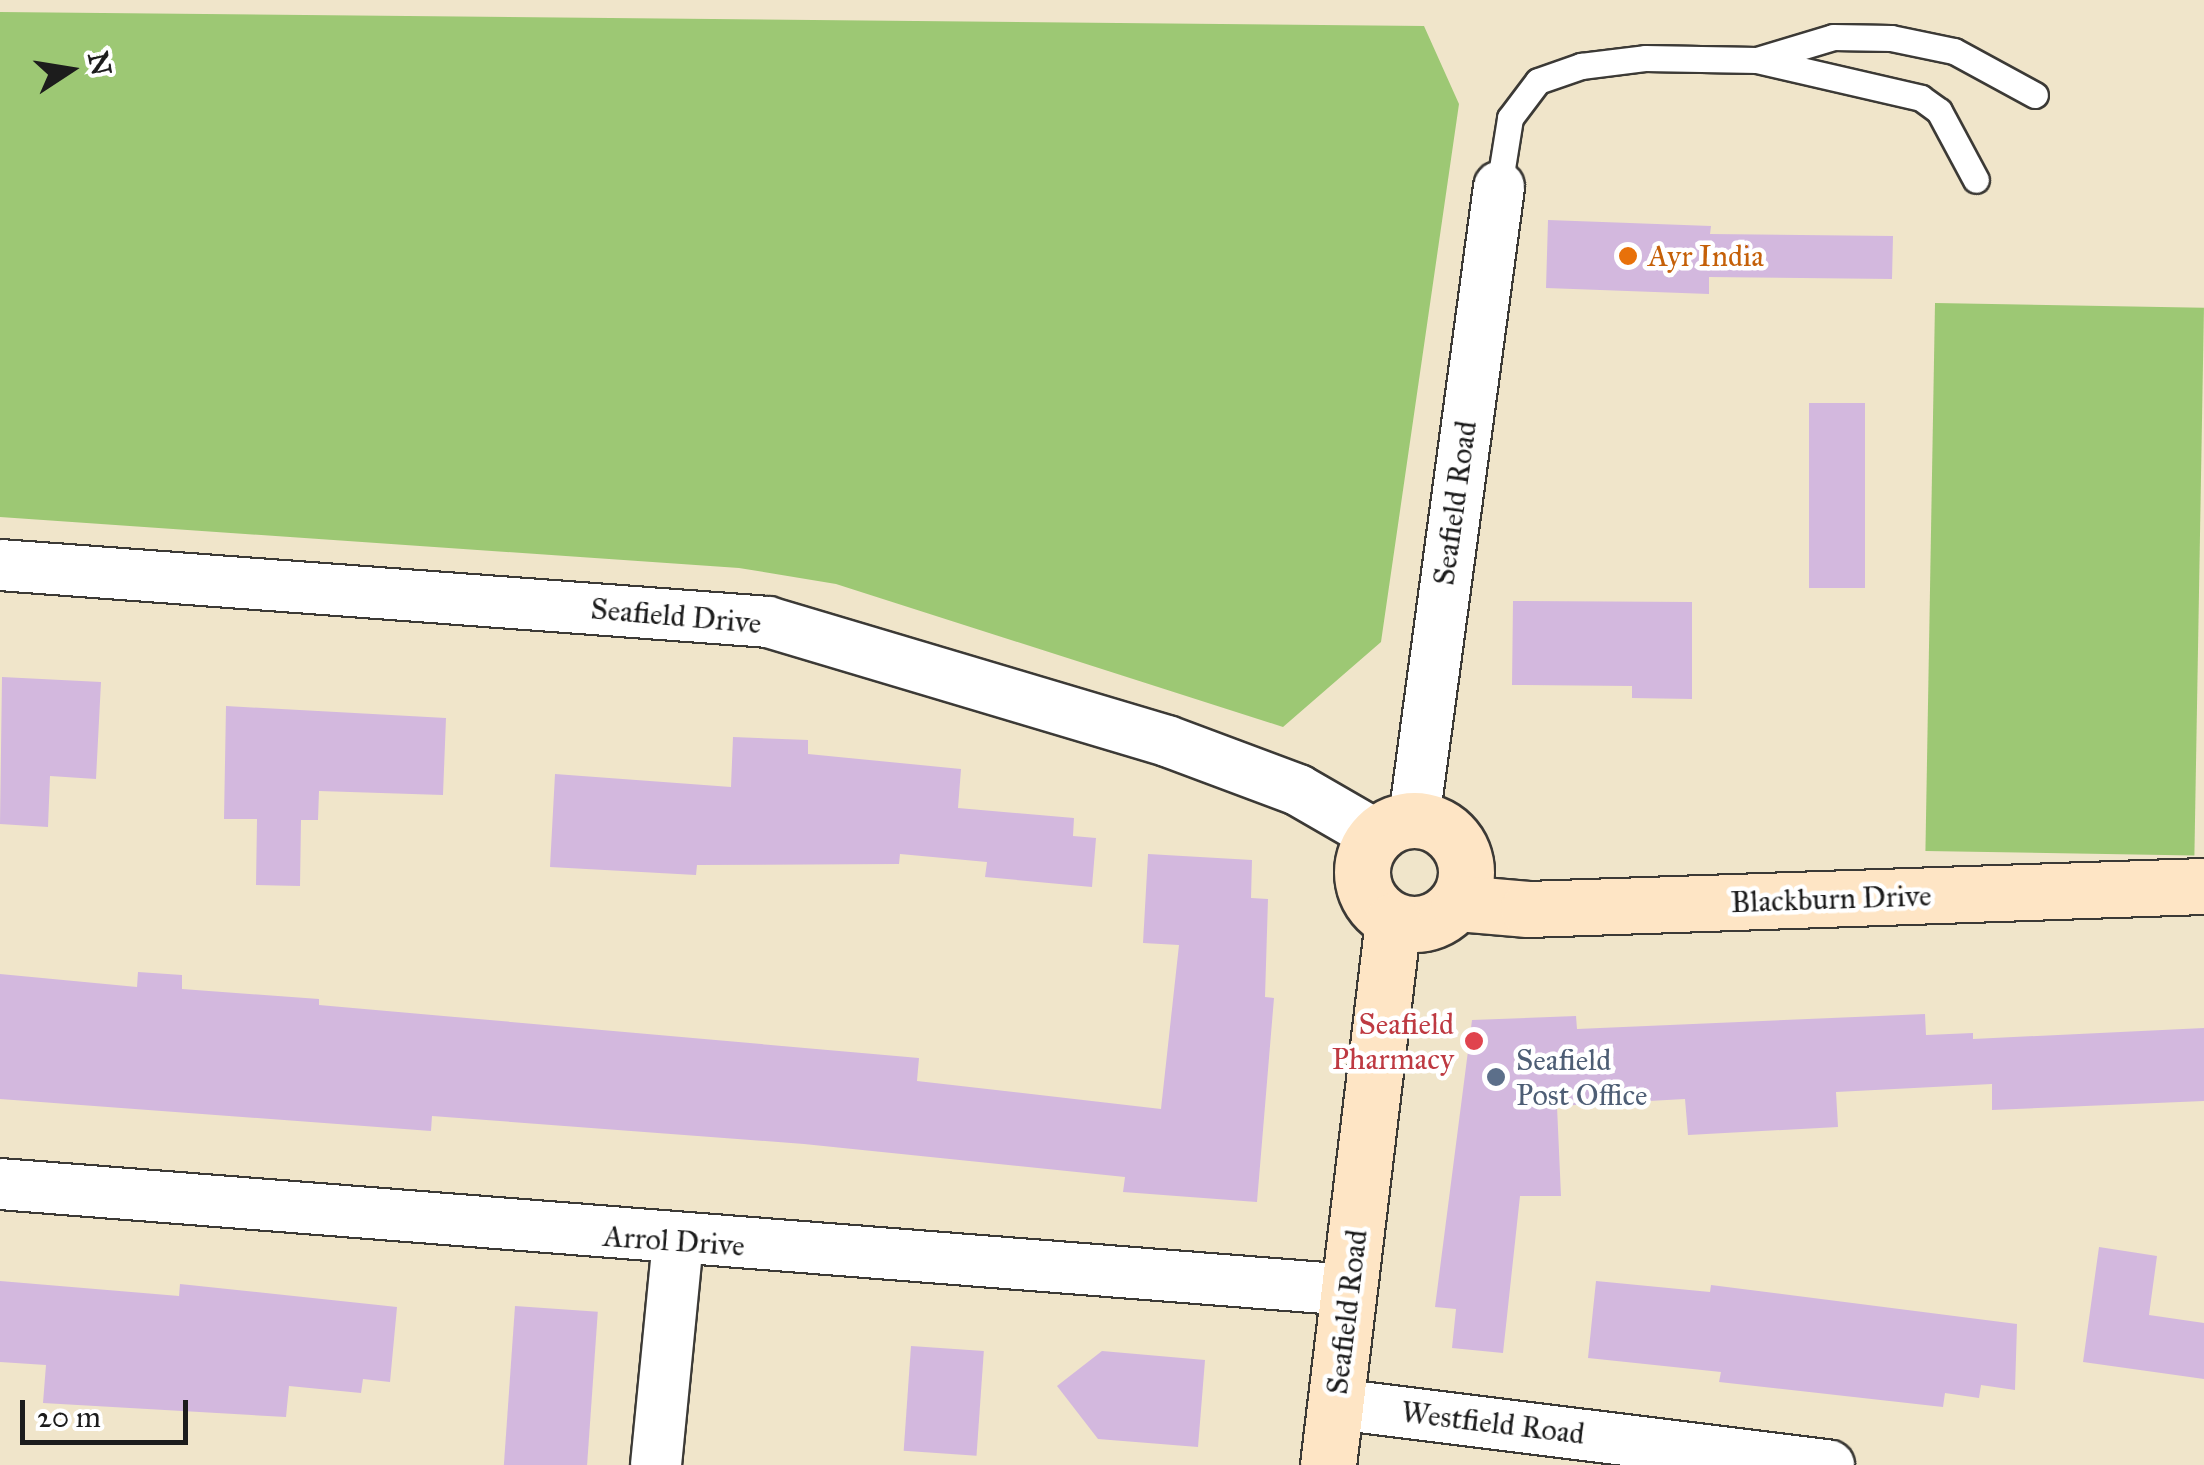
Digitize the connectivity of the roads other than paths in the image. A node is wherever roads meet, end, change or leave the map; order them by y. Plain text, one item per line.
1 (1758, 60) junction
2 (2035, 96) dead end
3 (1976, 180) dead end
4 (1498, 187) joint
5 (0, 565) edge
6 (1395, 827) junction
7 (2204, 886) edge
8 (1458, 902) junction
9 (1393, 920) junction
10 (0, 1184) edge
11 (678, 1242) junction
12 (1350, 1290) junction
13 (1336, 1404) junction
14 (656, 1465) edge
15 (1328, 1465) edge
16 (1829, 1465) edge

1 - 2 lane
1 - 3 lane
1 - 4 lane
4 - 6 street, Seafield Road
5 - 6 street, Seafield Drive
6 - 8 street
6 - 9 street
7 - 8 street, Blackburn Drive
8 - 9 street
9 - 12 street, Seafield Road
10 - 11 street, Arrol Drive
11 - 12 street, Arrol Drive
11 - 14 street
12 - 13 street, Seafield Road
13 - 15 street, Seafield Road
13 - 16 street, Westfield Road

